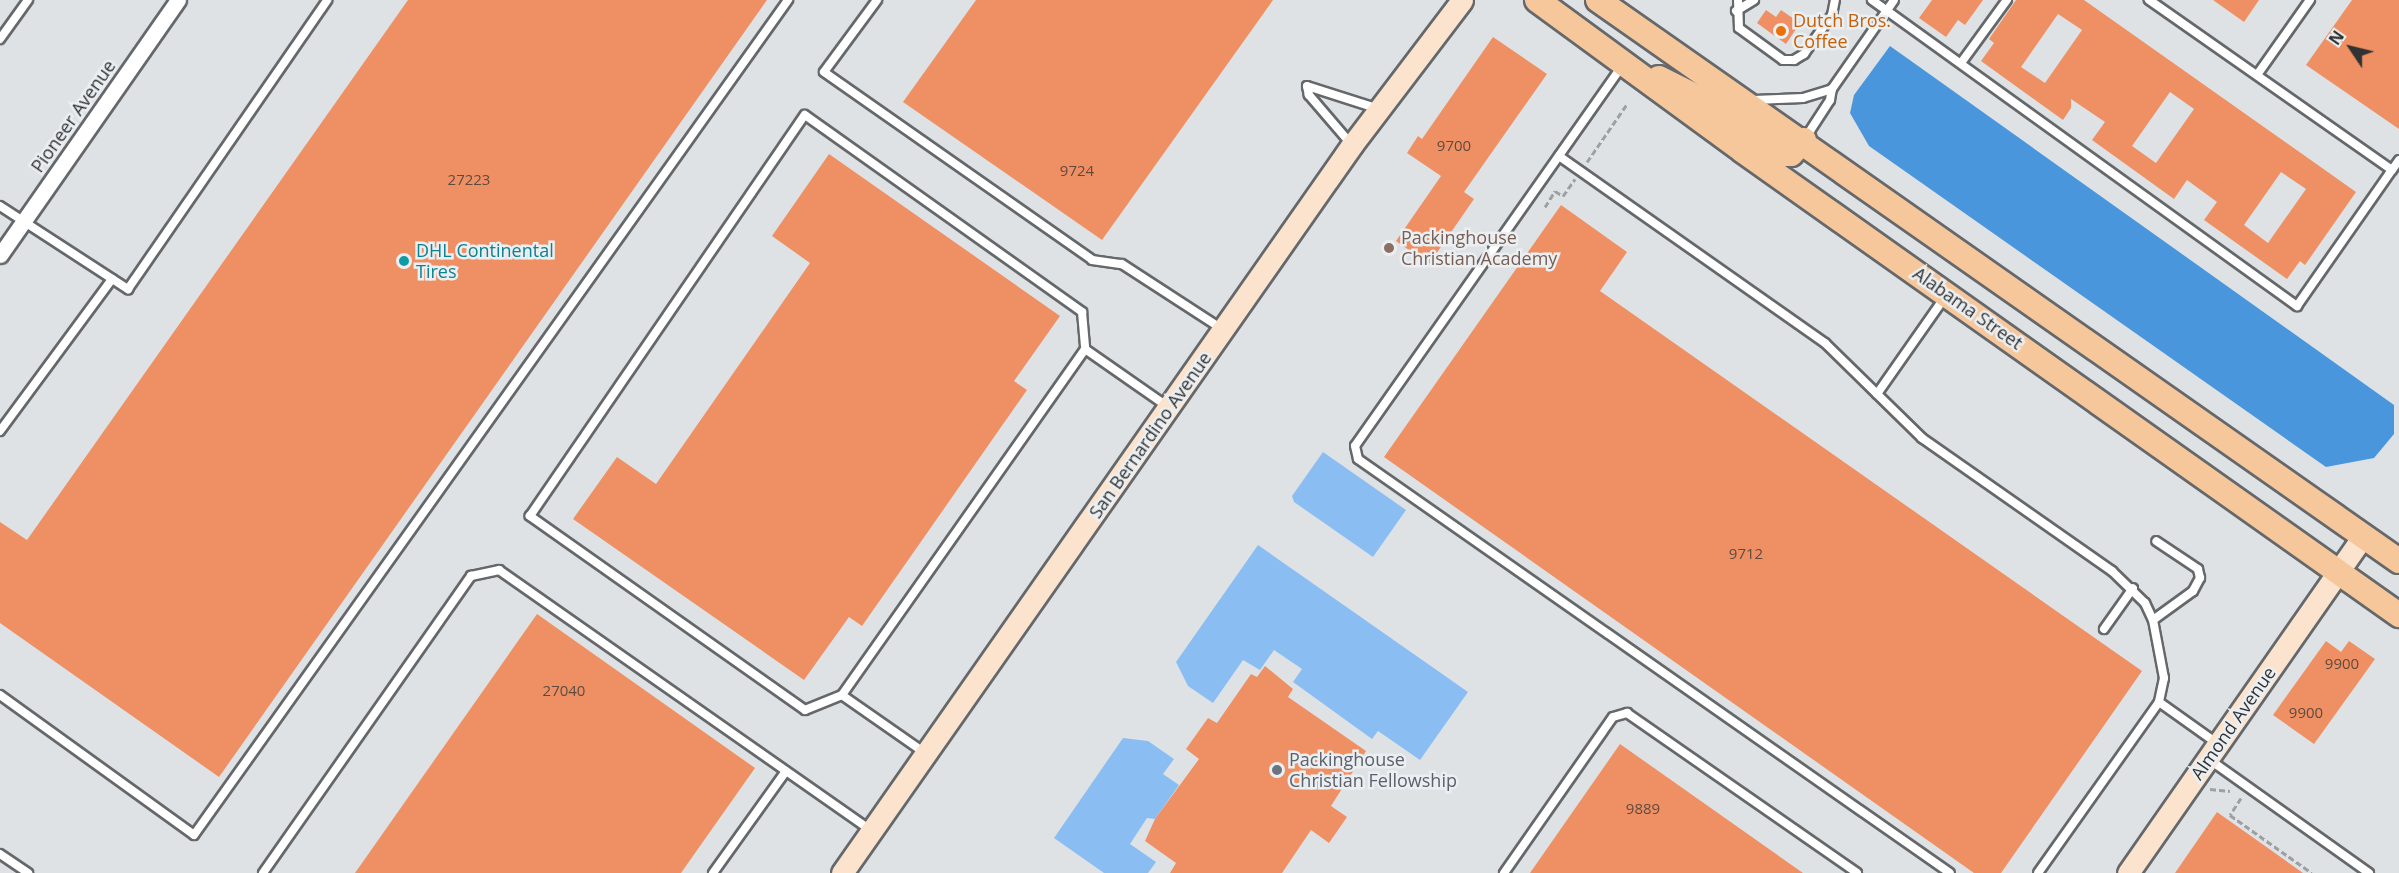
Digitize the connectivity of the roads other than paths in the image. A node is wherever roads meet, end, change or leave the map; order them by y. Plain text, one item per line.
1 (28, 0) edge
2 (178, 0) edge
3 (327, 0) edge
4 (788, 0) edge
5 (877, 0) edge
6 (1462, 0) edge
7 (1537, 0) edge
8 (1598, 0) edge
9 (1622, 0) edge
10 (1738, 0) edge
11 (1754, 0) edge
12 (1872, 0) edge
13 (1894, 0) edge
14 (2007, 0) edge
15 (2149, 0) edge
16 (2310, 0) edge
17 (1833, 2) edge
18 (1887, 10) junction
19 (1736, 11) junction
20 (0, 39) edge
21 (1679, 59) junction
22 (1961, 63) junction
23 (1623, 64) junction
24 (2256, 75) junction
25 (1832, 89) junction
26 (1738, 99) junction
27 (1380, 109) junction
28 (1803, 140) junction
29 (1352, 145) junction
30 (1559, 156) junction
31 (2399, 160) edge
32 (2392, 170) junction
33 (0, 206) edge
34 (23, 222) junction
35 (0, 255) edge
36 (112, 279) junction
37 (1947, 294) junction
38 (1224, 330) junction
39 (1085, 349) junction
40 (1877, 394) junction
41 (1170, 407) junction
42 (0, 431) edge
43 (2362, 536) junction
44 (2156, 540) dead end
45 (2399, 561) edge
46 (2337, 573) junction
47 (2133, 588) junction
48 (2399, 615) edge
49 (2153, 620) junction
50 (2104, 629) dead end
51 (0, 695) edge
52 (842, 696) junction
53 (2159, 702) junction
54 (2214, 752) junction
55 (926, 754) junction
56 (786, 771) junction
57 (872, 831) junction
58 (0, 854) edge
59 (28, 873) edge
60 (263, 873) edge
61 (713, 873) edge
62 (842, 873) edge
63 (1504, 873) edge
64 (1857, 873) edge
65 (1950, 873) edge
66 (2038, 873) edge
67 (2128, 873) edge
68 (2368, 873) edge

1 - 20 lane
2 - 34 street, Pioneer Avenue
3 - 36 lane
4 - 51 lane
5 - 38 lane
6 - 27 main road, San Bernardino Avenue
7 - 23 main road, Alabama Street
8 - 21 main road
9 - 21 main road
10 - 19 lane
11 - 19 lane
12 - 18 lane
13 - 18 lane
14 - 22 lane
15 - 24 lane
16 - 24 lane
17 - 19 lane
18 - 22 lane
18 - 25 lane
21 - 26 main road
22 - 32 lane
23 - 28 main road
23 - 30 lane
23 - 37 main road, Alabama Street
24 - 32 lane
25 - 26 lane
25 - 28 lane
26 - 28 main road
27 - 29 main road, San Bernardino Avenue
27 - 29 lane
28 - 43 main road
29 - 38 main road, San Bernardino Avenue
30 - 40 lane
30 - 65 lane
31 - 32 lane
33 - 34 lane
34 - 35 street, Pioneer Avenue
34 - 36 lane
36 - 42 lane
37 - 40 lane
37 - 46 main road, Alabama Street
38 - 41 main road, San Bernardino Avenue
39 - 41 lane
39 - 52 lane
39 - 52 lane
40 - 47 lane
41 - 55 main road, San Bernardino Avenue
43 - 45 main road
43 - 46 main road, Almond Avenue
44 - 49 lane
46 - 48 main road, Alabama Street
46 - 54 main road, Almond Avenue
47 - 49 lane
47 - 50 lane
49 - 53 lane
52 - 55 lane
53 - 54 lane
53 - 66 lane
54 - 67 main road, Almond Avenue
54 - 68 lane
55 - 57 main road, San Bernardino Avenue
56 - 57 lane
56 - 60 lane
56 - 61 lane
57 - 62 main road, San Bernardino Avenue
58 - 59 lane
63 - 64 lane

